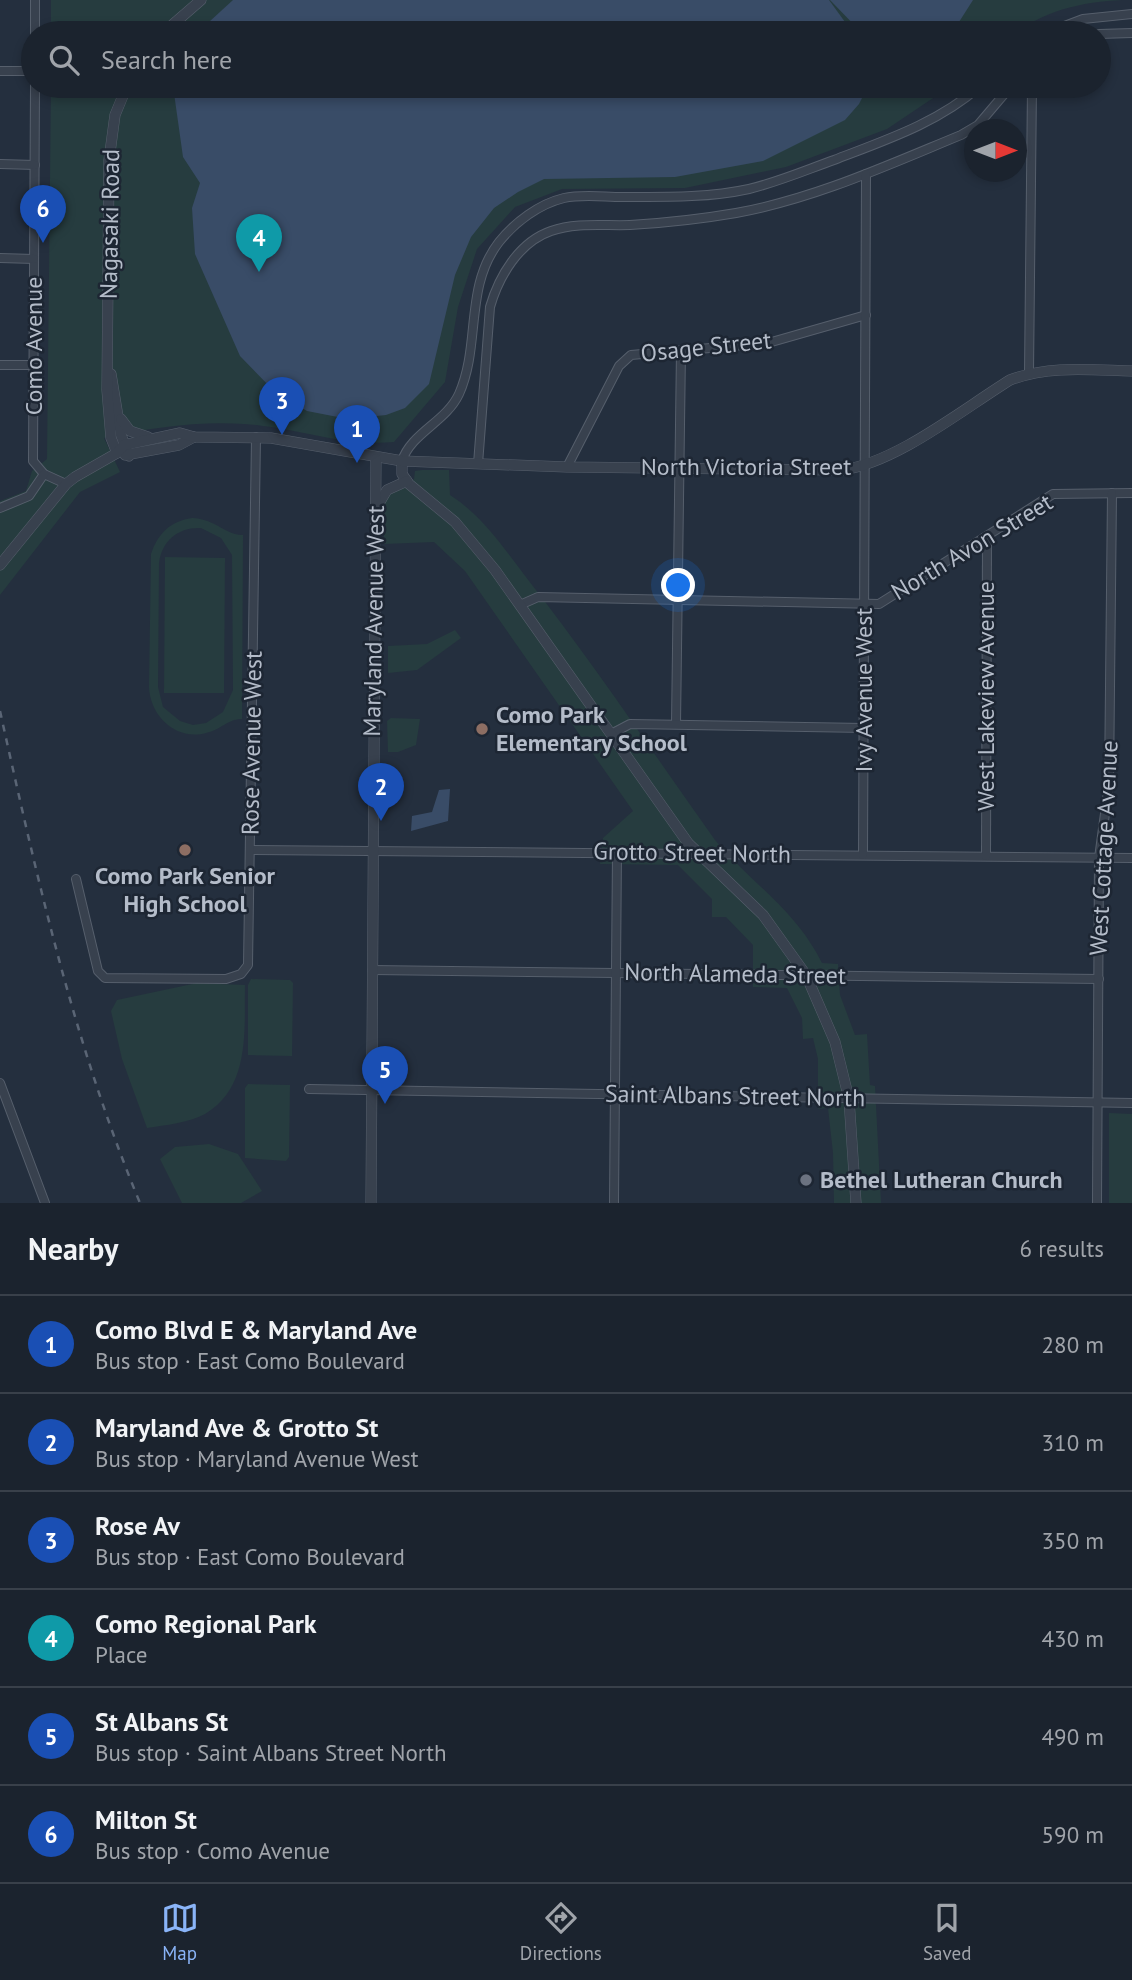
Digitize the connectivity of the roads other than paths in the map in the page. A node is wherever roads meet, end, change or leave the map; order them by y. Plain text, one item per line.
1 (35, 0) edge
2 (201, 0) edge
3 (1132, 14) edge
4 (35, 21) edge
5 (177, 21) edge
6 (1078, 21) edge
7 (1132, 33) edge
8 (1111, 34) edge
9 (0, 71) edge
10 (21, 72) edge
11 (35, 98) edge
12 (123, 98) edge
13 (963, 98) edge
14 (1001, 98) edge
15 (1032, 98) edge
16 (0, 164) edge
17 (35, 165) junction
18 (866, 174) junction
19 (0, 258) edge
20 (34, 259) junction
21 (866, 316) junction
22 (681, 350) junction
23 (0, 365) edge
24 (34, 365) junction
25 (109, 365) junction
26 (1132, 371) edge
27 (1029, 373) junction
28 (118, 411) junction
29 (256, 436) junction
30 (194, 437) junction
31 (152, 438) junction
32 (121, 449) junction
33 (376, 459) junction
34 (402, 461) junction
35 (478, 464) junction
36 (567, 467) junction
37 (680, 467) junction
38 (866, 467) junction
39 (44, 474) junction
40 (407, 481) junction
41 (65, 484) junction
42 (1112, 493) junction
43 (1132, 493) edge
44 (0, 508) edge
45 (375, 512) junction
46 (987, 536) junction
47 (0, 565) edge
48 (677, 598) junction
49 (864, 603) junction
50 (520, 605) junction
51 (676, 724) junction
52 (864, 728) junction
53 (611, 734) junction
54 (251, 849) junction
55 (371, 851) junction
56 (617, 852) junction
57 (698, 853) junction
58 (863, 855) junction
59 (986, 856) junction
60 (1099, 858) junction
61 (1132, 858) edge
62 (76, 879) dead end
63 (372, 970) junction
64 (616, 973) junction
65 (806, 975) junction
66 (1099, 979) junction
67 (0, 1083) edge
68 (309, 1089) dead end
69 (371, 1092) junction
70 (615, 1094) junction
71 (849, 1099) junction
72 (1098, 1102) junction
73 (1132, 1103) edge
74 (45, 1203) edge
75 (371, 1203) edge
76 (614, 1203) edge
77 (856, 1203) edge
78 (1097, 1203) edge

1 - 4 street
2 - 5 street
3 - 6 street
7 - 8 street
9 - 10 street
11 - 17 street, Como Avenue
12 - 25 street, Nagasaki Road
13 - 34 street
14 - 18 street
15 - 27 street
16 - 17 street
17 - 20 street, Como Avenue
18 - 21 street, Ivy Avenue West
18 - 35 street
19 - 20 street
20 - 24 street, Como Avenue
21 - 22 street, Osage Street
21 - 38 street, Ivy Avenue West
22 - 36 street, Osage Street
22 - 37 street
23 - 24 street
24 - 39 street, Como Avenue
25 - 28 street
25 - 32 street
26 - 27 street, North Victoria Street
27 - 38 street, North Victoria Street
28 - 31 street
28 - 32 street
29 - 30 street, North Victoria Street
29 - 33 street, North Victoria Street
29 - 54 street, Rose Avenue West
30 - 31 street, North Victoria Street
30 - 32 street
31 - 32 street, North Victoria Street
32 - 41 street, North Victoria Street
33 - 34 street, North Victoria Street
33 - 45 street, Maryland Avenue West
34 - 35 street, North Victoria Street
34 - 40 street
35 - 36 street, North Victoria Street
36 - 37 street, North Victoria Street
37 - 38 street, North Victoria Street
37 - 48 street
38 - 49 street, Ivy Avenue West
39 - 41 street
39 - 44 street
40 - 45 street
40 - 50 street
41 - 47 street
42 - 43 street, North Avon Street
42 - 46 street, North Avon Street
42 - 60 street, West Cottage Avenue
45 - 55 street, Maryland Avenue West
46 - 49 street, North Avon Street
46 - 59 street, West Lakeview Avenue
48 - 49 street, North Avon Street
48 - 50 street, North Avon Street
48 - 51 street
49 - 52 street, Ivy Avenue West
50 - 53 street
51 - 52 street
51 - 53 street
52 - 58 street, Ivy Avenue West
53 - 57 street
54 - 55 street, Grotto Street North
54 - 62 street, Rose Avenue West
55 - 56 street, Grotto Street North
55 - 63 street, Maryland Avenue West
56 - 57 street, Grotto Street North
56 - 64 street
57 - 58 street, Grotto Street North
57 - 65 street
58 - 59 street, Grotto Street North
59 - 60 street, Grotto Street North
60 - 61 street, Grotto Street North
60 - 66 street, West Cottage Avenue
63 - 64 street, North Alameda Street
63 - 69 street, Maryland Avenue West
64 - 65 street, North Alameda Street
64 - 70 street
65 - 66 street, North Alameda Street
65 - 71 street
66 - 72 street, West Cottage Avenue
67 - 74 street
68 - 69 street, Saint Albans Street North
69 - 70 street, Saint Albans Street North
69 - 75 street, Maryland Avenue West
70 - 71 street, Saint Albans Street North
70 - 76 street
71 - 72 street, Saint Albans Street North
71 - 77 street
72 - 73 street, Saint Albans Street North
72 - 78 street, West Cottage Avenue

